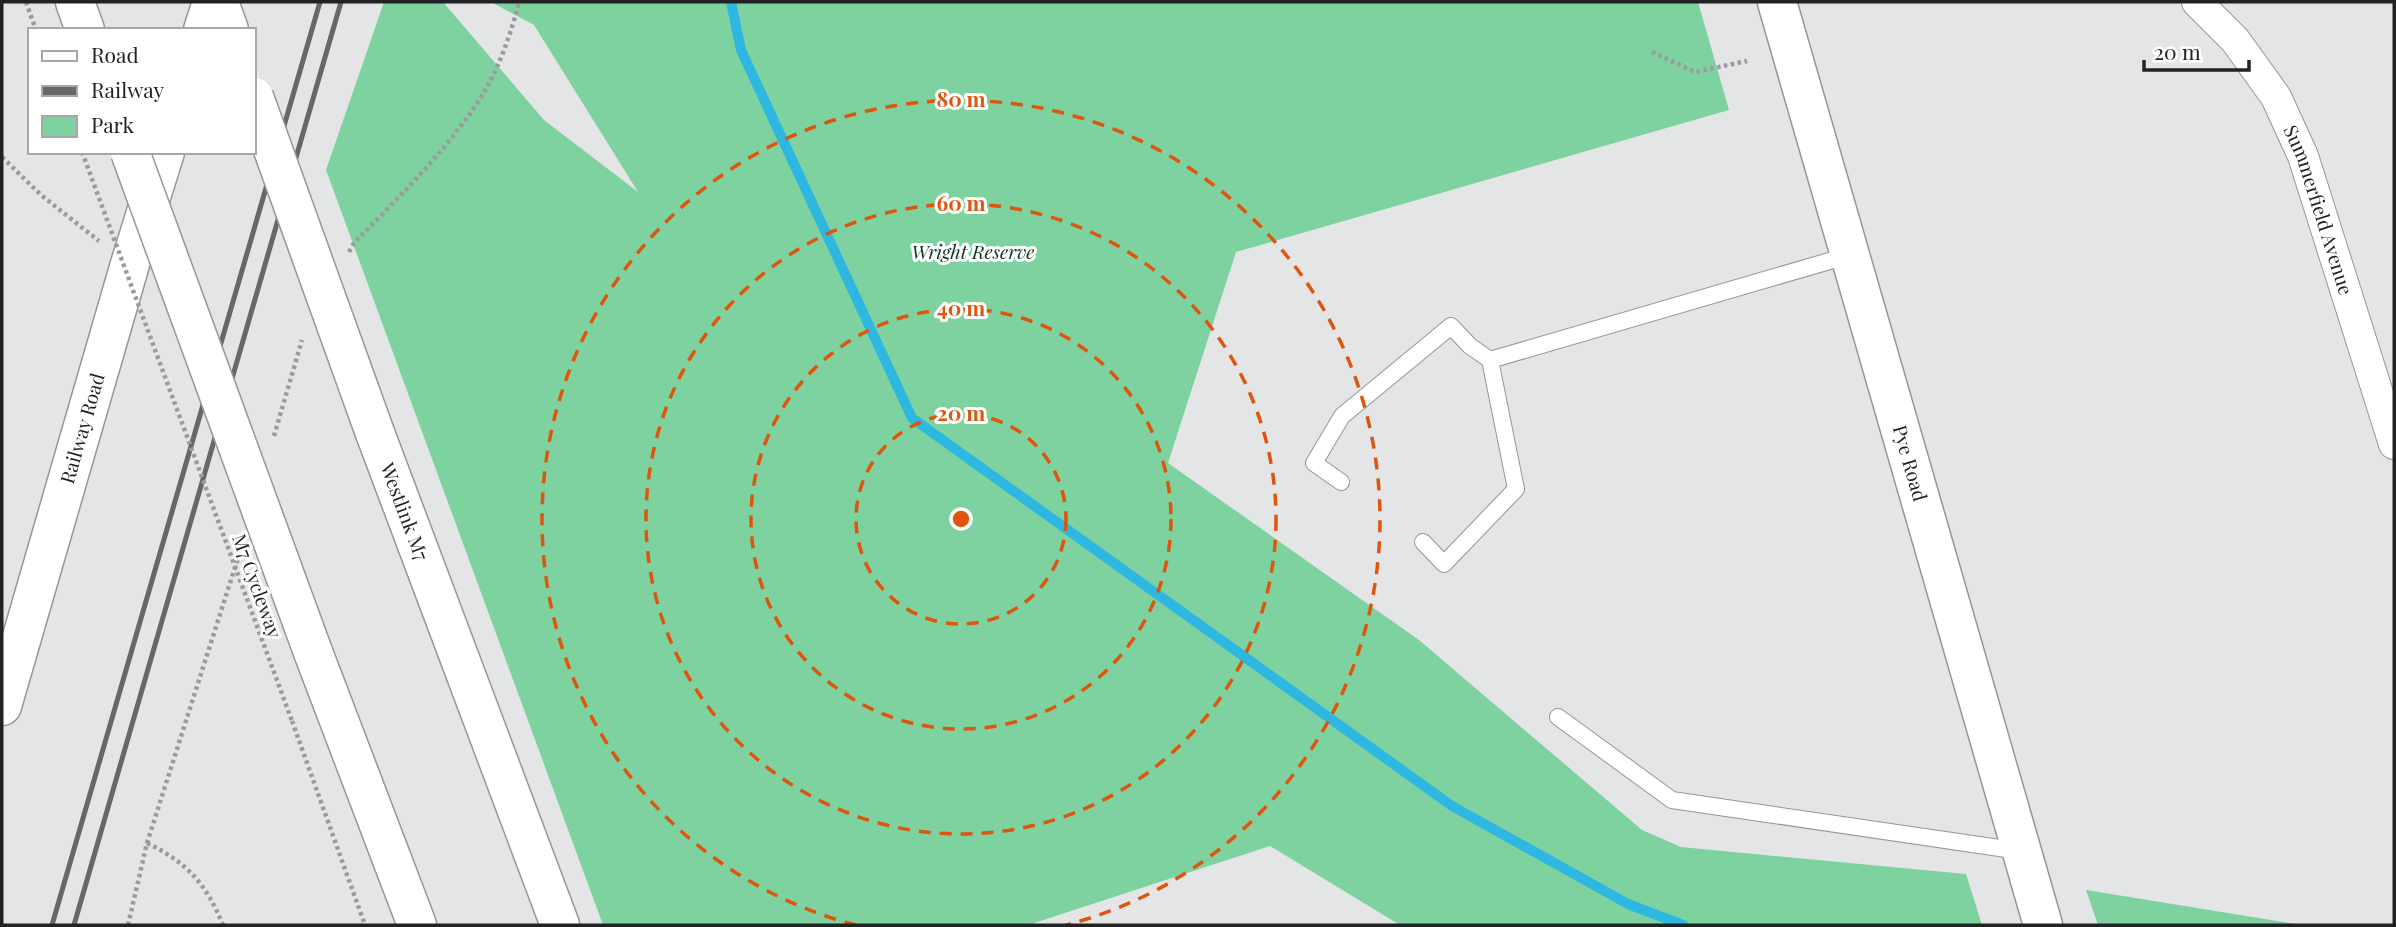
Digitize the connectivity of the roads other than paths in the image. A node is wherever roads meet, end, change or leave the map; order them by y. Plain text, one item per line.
1 (75, 2) edge
2 (212, 2) edge
3 (219, 2) edge
4 (1777, 2) edge
5 (2197, 2) edge
6 (84, 28) edge
7 (204, 28) edge
8 (228, 28) edge
9 (256, 103) edge
10 (131, 154) edge
11 (164, 154) edge
12 (1850, 255) junction
13 (1490, 360) junction
14 (2394, 444) edge
15 (1341, 482) dead end
16 (1423, 542) dead end
17 (2, 706) edge
18 (1558, 717) dead end
19 (2023, 851) junction
20 (417, 925) edge
21 (560, 925) edge
22 (2043, 925) edge

1 - 6 main road
2 - 7 main road
3 - 8 main road
4 - 12 main road, Pye Road
5 - 14 street, Summerfield Avenue
9 - 21 main road, Westlink M7, bridge
10 - 20 main road, bridge
11 - 17 main road, Railway Road
12 - 13 lane
12 - 19 main road, Pye Road
13 - 15 lane
13 - 16 lane
18 - 19 lane
19 - 22 main road, Pye Road

